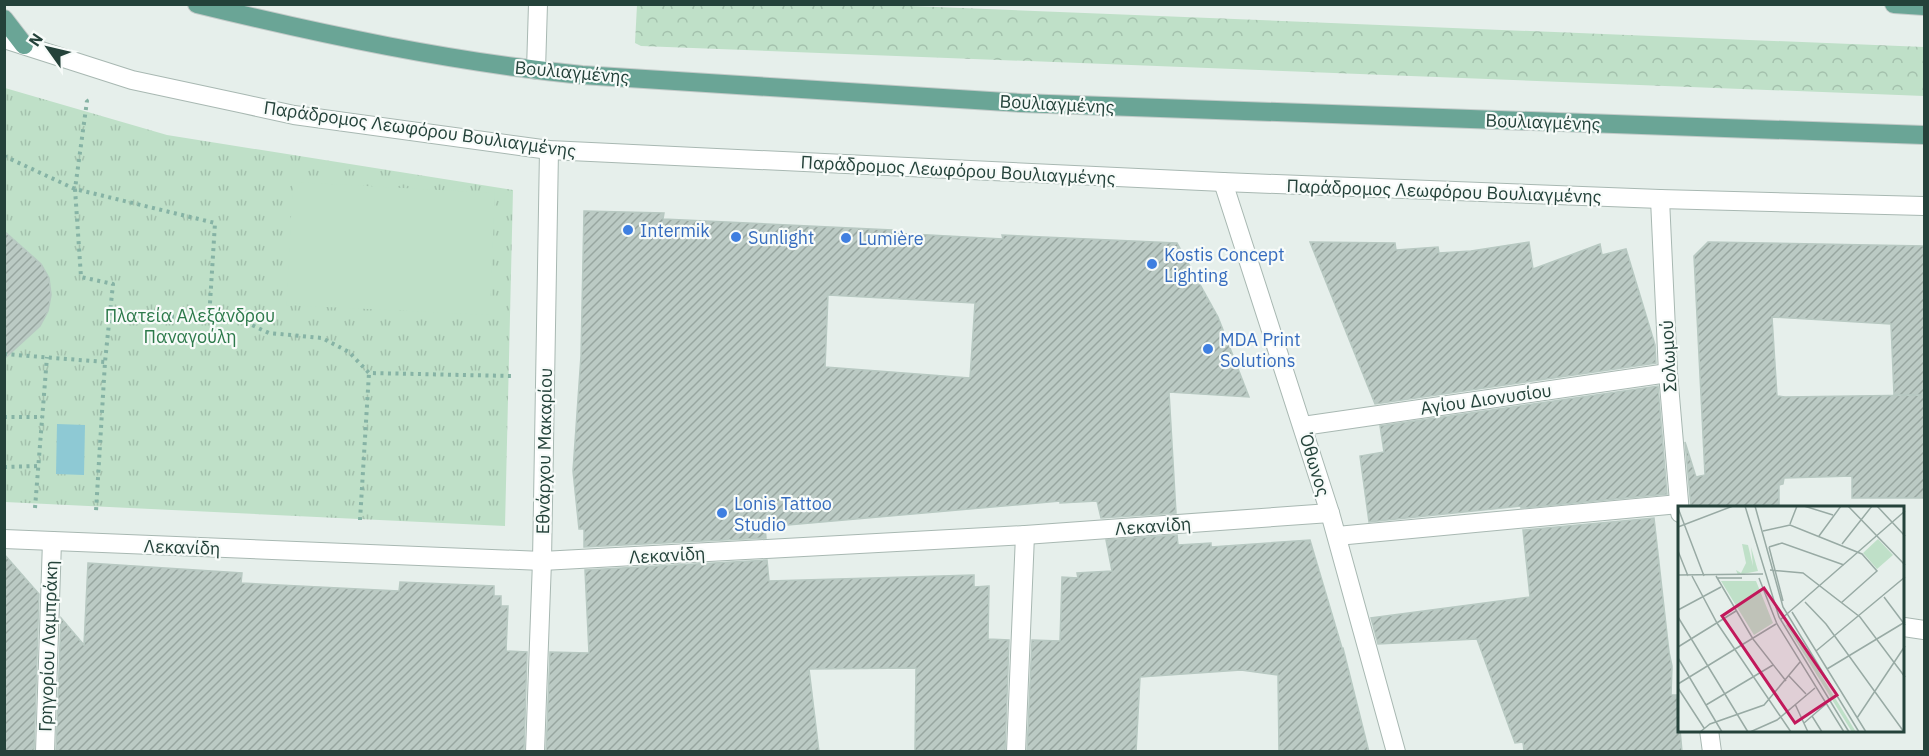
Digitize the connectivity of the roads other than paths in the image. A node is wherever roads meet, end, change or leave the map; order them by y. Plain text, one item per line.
1 (197, 4) edge
2 (538, 4) edge
3 (1894, 4) edge
4 (1924, 6) edge
5 (4, 19) edge
6 (4, 39) edge
7 (24, 45) junction
8 (536, 70) junction
9 (1924, 135) edge
10 (549, 150) junction
11 (1223, 182) junction
12 (1660, 199) junction
13 (1924, 206) edge
14 (1668, 373) junction
15 (1303, 426) junction
16 (1680, 506) edge
17 (1678, 508) edge
18 (1330, 513) junction
19 (1025, 536) junction
20 (1336, 536) junction
21 (4, 539) edge
22 (52, 541) junction
23 (542, 561) junction
24 (1905, 627) edge
25 (1924, 630) edge
26 (1709, 732) edge
27 (45, 752) edge
28 (535, 752) edge
29 (1016, 752) edge
30 (1396, 752) edge
31 (1712, 752) edge

1 - 8 main road, Βουλιαγμένης
2 - 8 street
3 - 4 main road
5 - 7 main road
6 - 7 street, Παράδρομος Λεωφόρου Βουλιαγμένης
7 - 10 street, Παράδρομος Λεωφόρου Βουλιαγμένης
8 - 9 main road, Βουλιαγμένης
10 - 11 street, Παράδρομος Λεωφόρου Βουλιαγμένης
10 - 23 street, Εθνάρχου Μακαρίου
11 - 12 street, Παράδρομος Λεωφόρου Βουλιαγμένης
11 - 15 street, Όθωνος
12 - 13 street, Παράδρομος Λεωφόρου Βουλιαγμένης
12 - 14 street, Σολωμού
14 - 15 street, Αγίου Διονυσίου
14 - 16 street, Σολωμού
15 - 18 street, Όθωνος
17 - 20 street
18 - 19 street, Λεκανίδη
18 - 20 street, Όθωνος
19 - 23 street, Λεκανίδη
19 - 29 street
20 - 30 street, Όθωνος
21 - 22 street, Λεκανίδη
22 - 23 street, Λεκανίδη
22 - 27 street, Γρηγορίου Λαμπράκη
23 - 28 street, Εθνάρχου Μακαρίου
24 - 25 street
26 - 31 street

